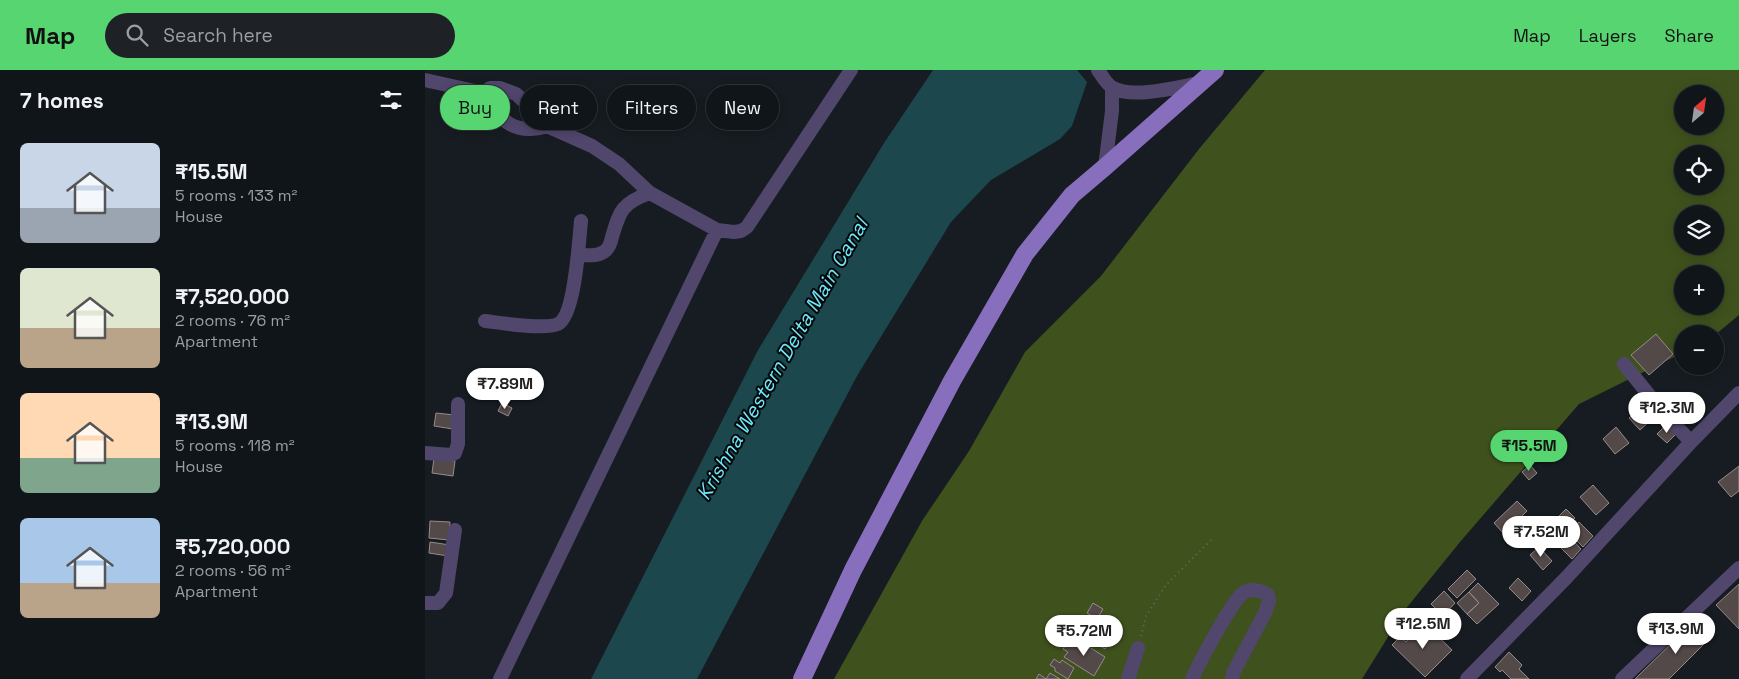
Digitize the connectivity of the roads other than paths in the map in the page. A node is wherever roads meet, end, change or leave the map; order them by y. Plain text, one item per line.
1 (851, 70) edge
2 (1215, 70) edge
3 (425, 80) edge
4 (1105, 80) edge
5 (1200, 83) junction
6 (448, 85) edge
7 (556, 130) edge
8 (1105, 167) junction
9 (650, 193) junction
10 (581, 221) dead end
11 (717, 230) junction
12 (578, 255) junction
13 (485, 321) dead end
14 (1624, 364) dead end
15 (1739, 393) edge
16 (458, 404) dead end
17 (1691, 442) junction
18 (425, 453) edge
19 (455, 530) dead end
20 (1739, 568) edge
21 (425, 603) edge
22 (1138, 648) road end
23 (1475, 676) edge
24 (500, 679) edge
25 (801, 679) edge
26 (1128, 679) edge
27 (1192, 679) edge
28 (1232, 679) edge
29 (1623, 679) edge

1 - 11 street
2 - 5 main road
3 - 6 street
4 - 5 street
4 - 8 street
5 - 8 main road
7 - 9 street
8 - 25 main road
9 - 11 street
9 - 12 street
10 - 12 street
11 - 24 street
12 - 13 street
14 - 17 street
15 - 17 street
16 - 18 street
17 - 23 street
19 - 21 street
20 - 29 street
22 - 26 street
27 - 28 street

